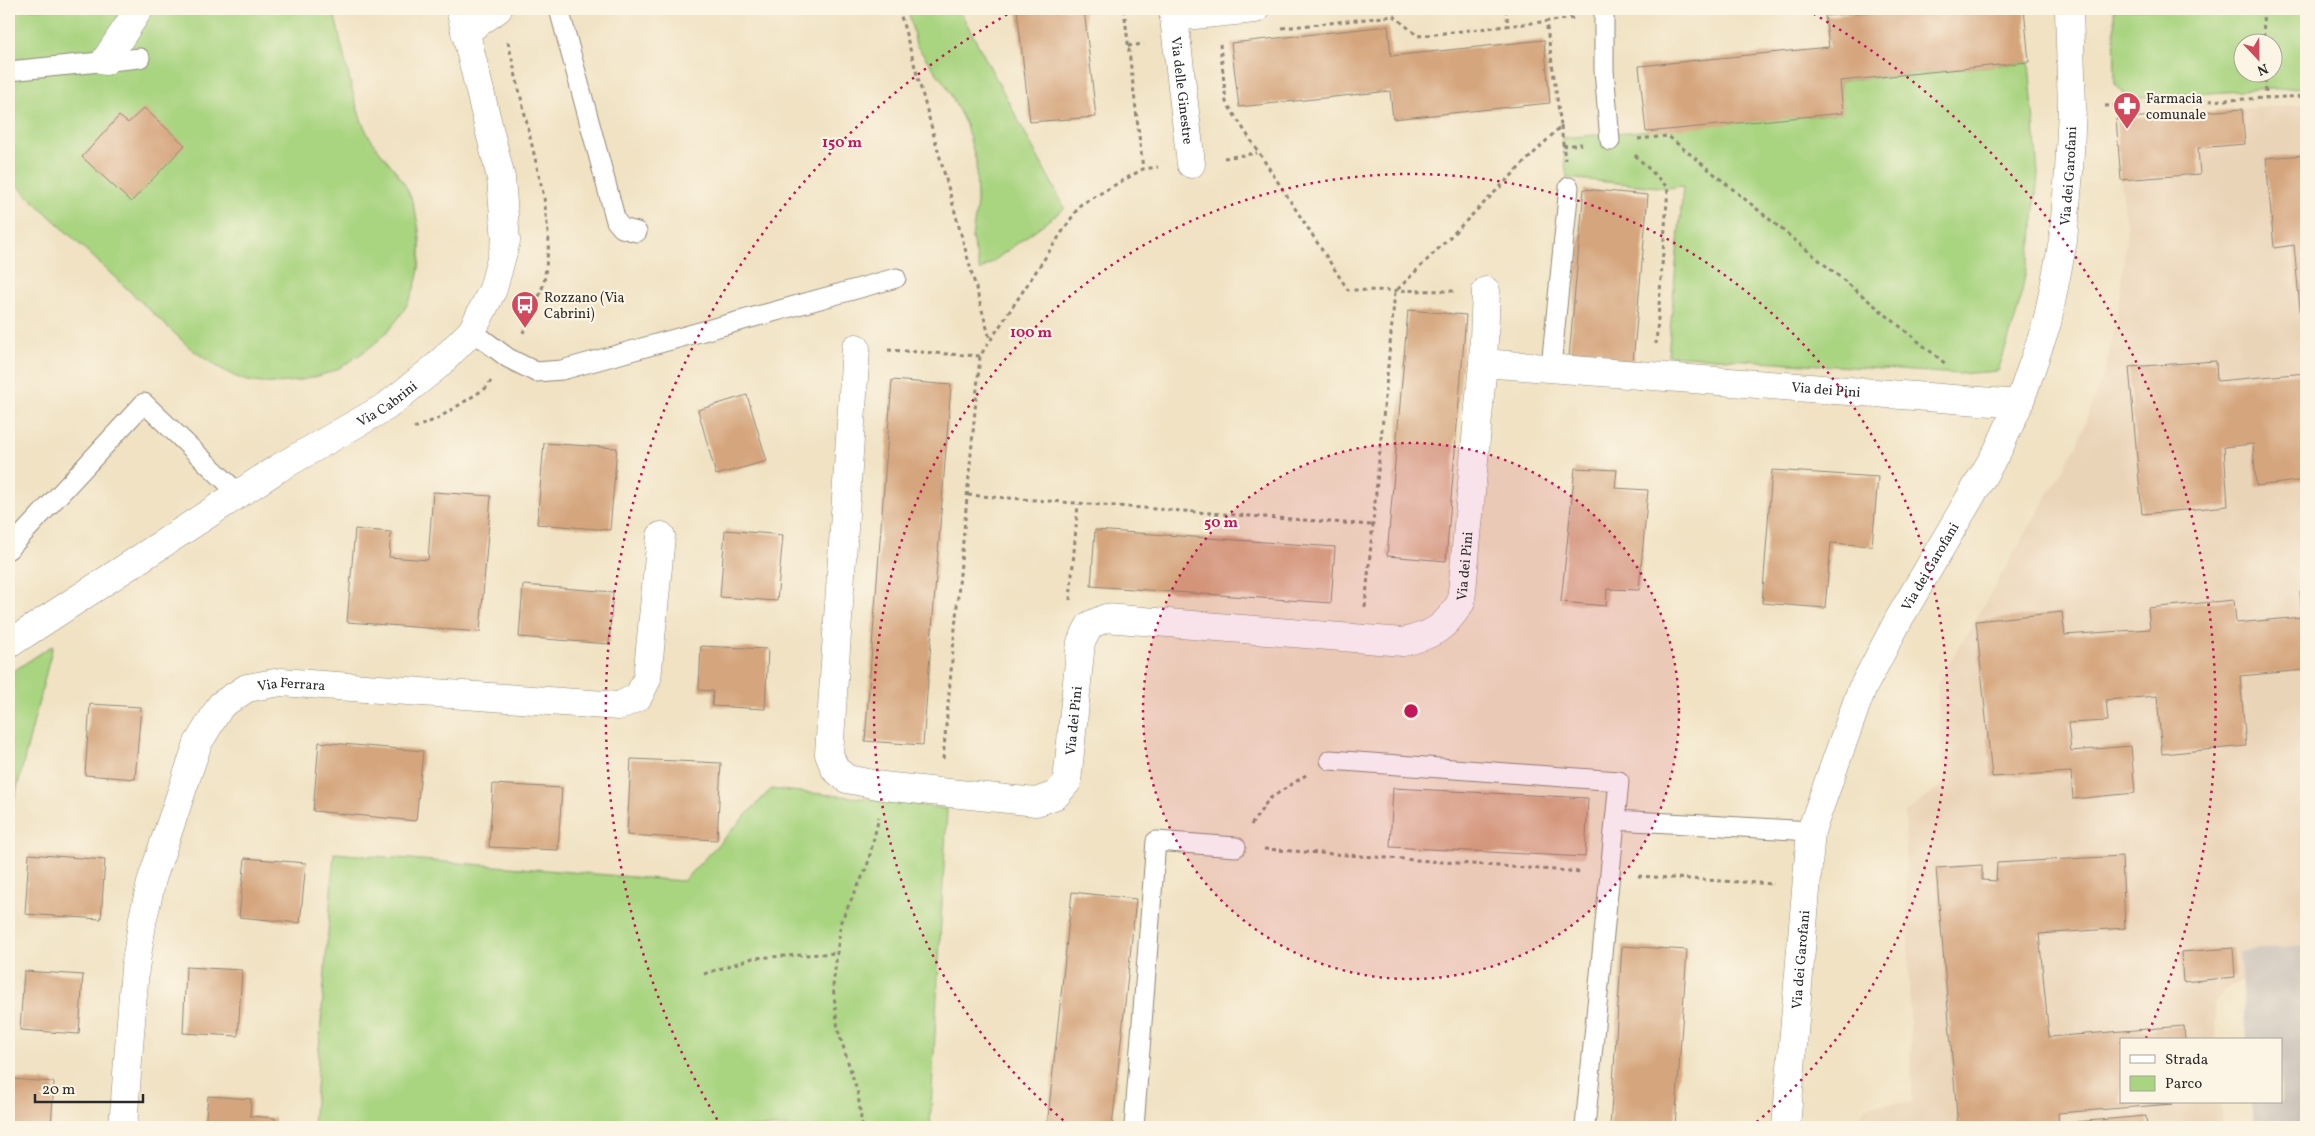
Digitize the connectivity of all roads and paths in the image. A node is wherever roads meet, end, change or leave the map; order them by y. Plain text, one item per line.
1 (139, 9) edge
2 (498, 9) edge
3 (559, 9) edge
4 (899, 9) edge
5 (1124, 9) edge
6 (1255, 9) edge
7 (1506, 9) edge
8 (1654, 9) edge
9 (2069, 9) edge
10 (2263, 9) edge
11 (1603, 12) edge
12 (1173, 13) edge
13 (1394, 16) dead end
14 (462, 20) edge
15 (1546, 21) junction
16 (1508, 25) junction
17 (2264, 32) edge
18 (1219, 36) dead end
19 (140, 58) dead end
20 (105, 62) junction
21 (9, 72) edge
22 (2265, 82) edge
23 (2306, 96) edge
24 (2266, 98) junction
25 (2072, 108) junction
26 (1561, 126) junction
27 (1615, 140) junction
28 (1563, 146) junction
29 (1191, 164) dead end
30 (1569, 187) joint
31 (637, 232) dead end
32 (896, 278) dead end
33 (1486, 291) joint
34 (1395, 292) junction
35 (472, 331) junction
36 (990, 340) junction
37 (856, 348) joint
38 (980, 356) junction
39 (1483, 363) junction
40 (1551, 367) junction
41 (1952, 368) dead end
42 (1654, 376) junction
43 (2019, 404) junction
44 (239, 494) junction
45 (968, 494) junction
46 (1078, 504) junction
47 (1371, 525) junction
48 (661, 536) dead end
49 (9, 549) edge
50 (1090, 625) junction
51 (1362, 638) junction
52 (9, 644) edge
53 (1330, 760) joint
54 (942, 766) dead end
55 (882, 786) junction
56 (1615, 820) junction
57 (1811, 830) junction
58 (1236, 847) junction
59 (1610, 874) junction
60 (1806, 886) junction
61 (837, 953) junction
62 (704, 974) dead end
63 (123, 1127) edge
64 (862, 1127) edge
65 (1134, 1127) edge
66 (1585, 1127) edge
67 (1786, 1127) edge

1 - 20 street
2 - 14 street
3 - 31 lane
4 - 36 path
5 - 36 path
6 - 12 street, Via delle Ginestre
7 - 16 path
8 - 11 path
9 - 25 street, Via dei Garofani
10 - 17 path
11 - 15 path
11 - 27 lane
12 - 29 street, Via delle Ginestre
13 - 16 path
14 - 35 street, Via Cabrini
15 - 16 path
15 - 26 path
18 - 34 path
19 - 20 lane
20 - 21 lane
22 - 24 path
23 - 24 path
24 - 25 path
25 - 43 street, Via dei Garofani
26 - 28 path
26 - 34 path
27 - 28 path
27 - 41 path
27 - 42 path
28 - 30 path
30 - 40 lane
32 - 35 lane
33 - 34 path
33 - 39 street, Via dei Pini
34 - 47 path
35 - 44 street, Via Cabrini
36 - 38 path
37 - 38 path
37 - 55 street, Via dei Pini
38 - 45 path
39 - 40 street, Via dei Pini
39 - 51 street, Via dei Pini
40 - 42 street, Via dei Pini
42 - 43 street, Via dei Pini
43 - 57 street, Via dei Garofani
44 - 49 lane
44 - 52 street, Via Cabrini
45 - 46 path
45 - 54 path
46 - 47 path
46 - 50 path
47 - 51 path
48 - 63 street, Via Ferrara
50 - 51 street, Via dei Pini
50 - 55 street, Via dei Pini
53 - 56 lane
53 - 58 path
55 - 61 path
56 - 57 lane
56 - 59 lane
57 - 60 street, Via dei Garofani
58 - 59 path
58 - 65 lane
59 - 60 path
59 - 66 lane
60 - 67 street, Via dei Garofani
61 - 62 path
61 - 64 path

